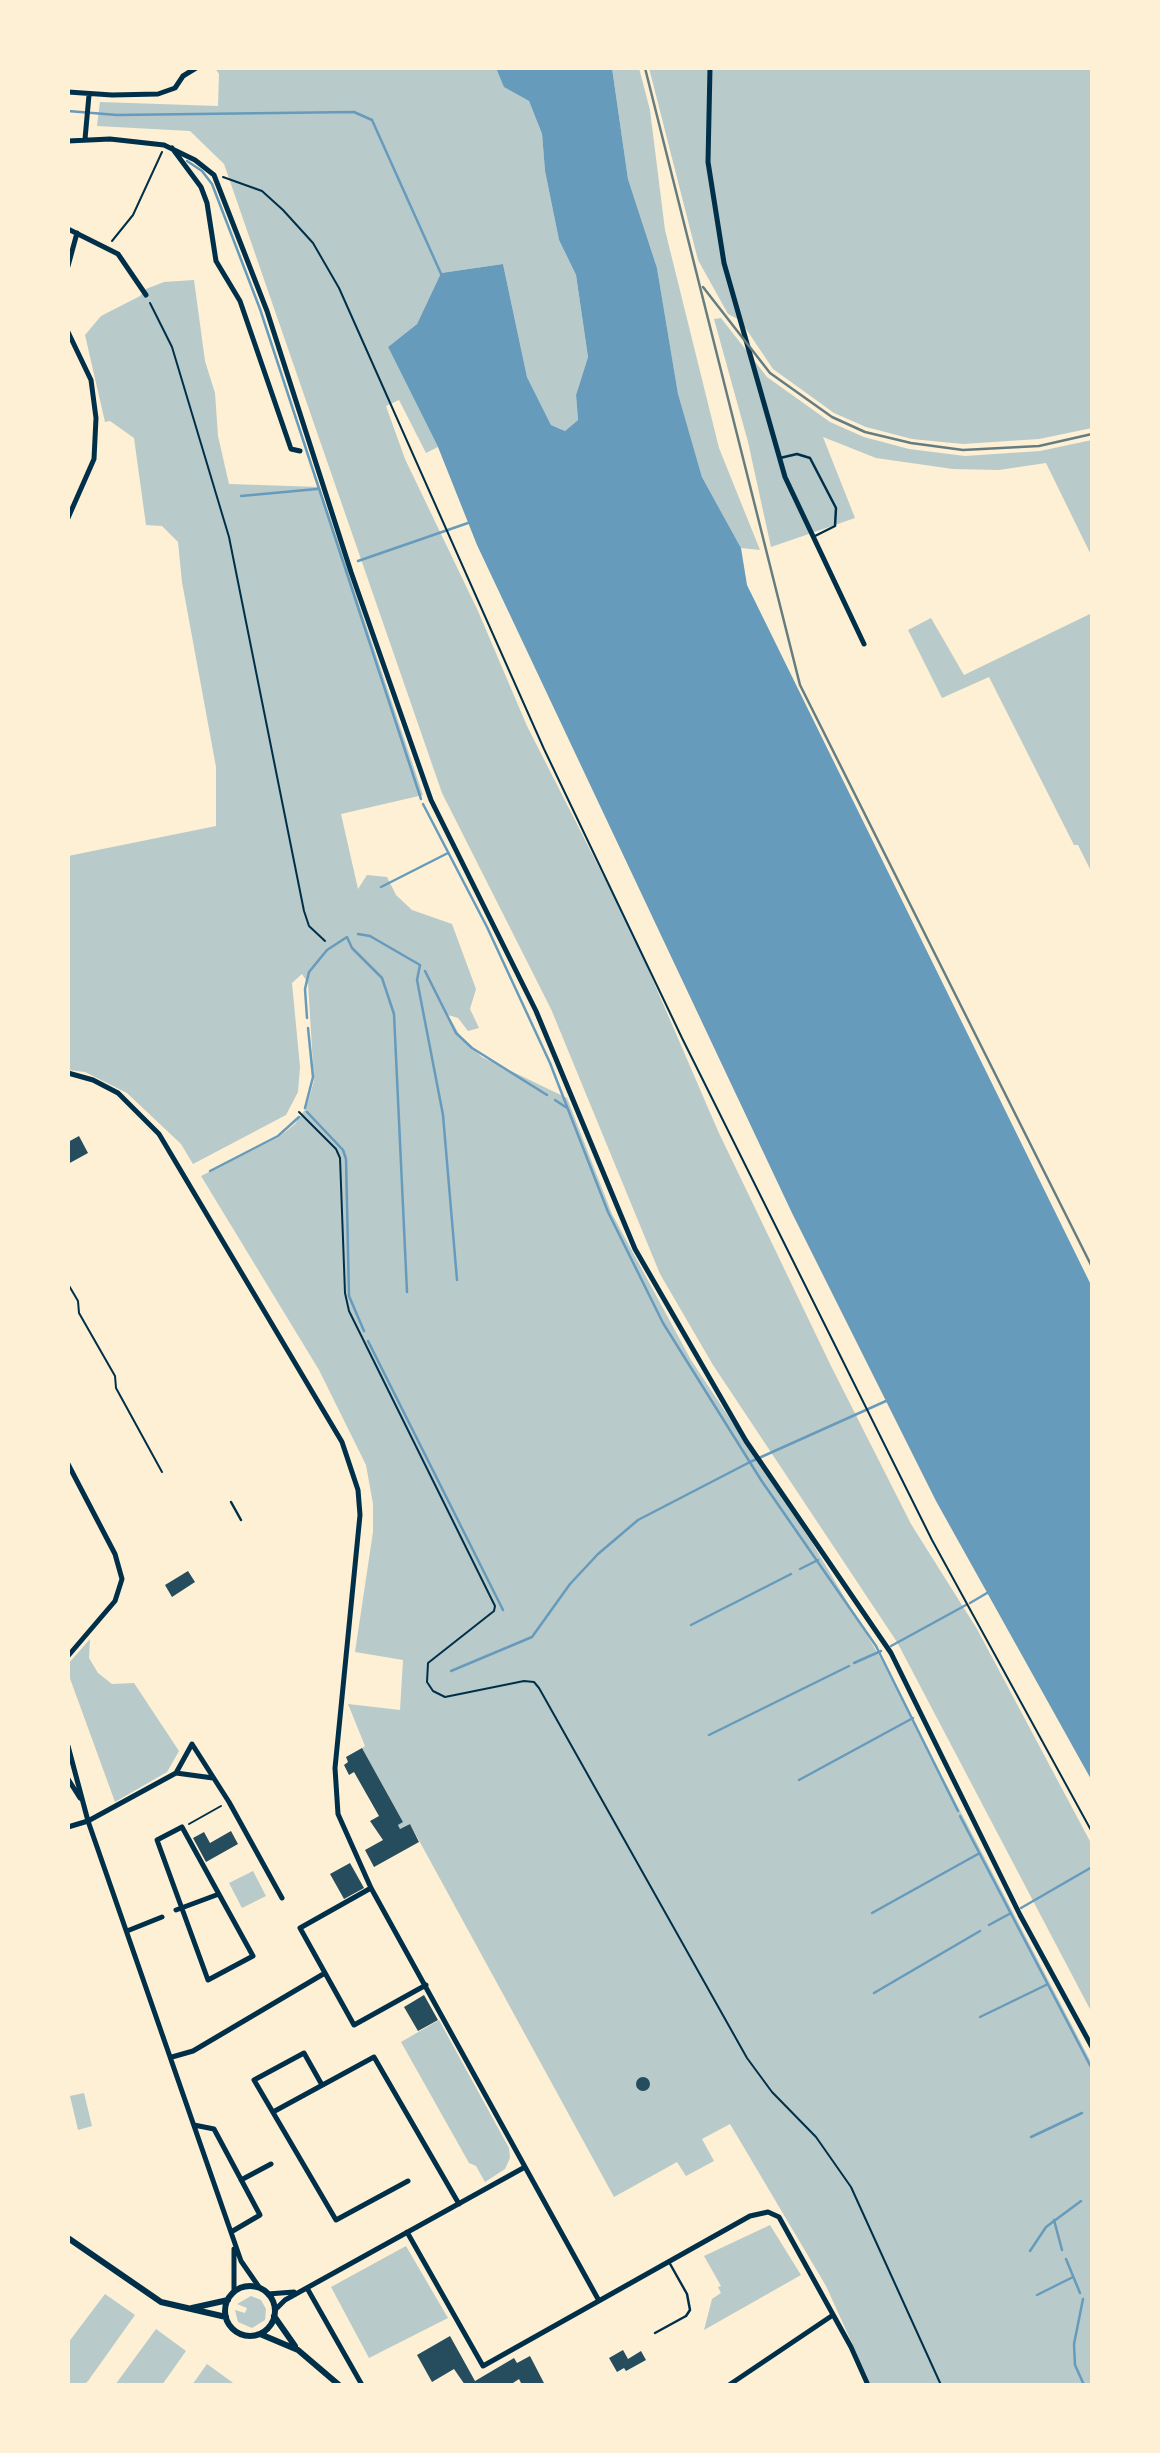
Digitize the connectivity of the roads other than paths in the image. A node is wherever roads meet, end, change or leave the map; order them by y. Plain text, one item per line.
1 (196, 68) edge
2 (710, 68) edge
3 (68, 92) edge
4 (89, 95) junction
5 (85, 139) junction
6 (68, 141) edge
7 (172, 148) junction
8 (68, 229) edge
9 (77, 233) junction
10 (68, 266) edge
11 (146, 295) road end
12 (68, 332) edge
13 (311, 450) junction
14 (300, 451) joint
15 (780, 458) junction
16 (68, 518) edge
17 (812, 537) junction
18 (864, 644) dead end
19 (68, 1073) edge
20 (69, 1466) edge
21 (231, 1502) dead end
22 (241, 1520) dead end
23 (68, 1656) edge
24 (68, 1746) edge
25 (176, 1773) junction
26 (213, 1778) junction
27 (68, 1779) edge
28 (82, 1801) junction
29 (88, 1821) junction
30 (68, 1827) edge
31 (371, 1888) junction
32 (219, 1894) junction
33 (282, 1898) dead end
34 (179, 1909) junction
35 (162, 1917) dead end
36 (127, 1931) junction
37 (325, 1973) junction
38 (426, 1985) junction
39 (1092, 2047) edge
40 (172, 2057) junction
41 (322, 2085) junction
42 (273, 2112) junction
43 (194, 2125) junction
44 (295, 2151) junction
45 (286, 2155) dead end
46 (271, 2164) dead end
47 (525, 2167) junction
48 (241, 2180) junction
49 (408, 2181) dead end
50 (458, 2204) junction
51 (231, 2232) junction
52 (407, 2232) junction
53 (68, 2238) edge
54 (669, 2262) junction
55 (258, 2287) junction
56 (307, 2288) junction
57 (234, 2292) junction
58 (268, 2294) junction
59 (598, 2299) junction
60 (228, 2300) junction
61 (188, 2309) junction
62 (275, 2313) junction
63 (833, 2315) junction
64 (226, 2318) junction
65 (655, 2333) dead end
66 (260, 2334) junction
67 (298, 2350) junction
68 (339, 2385) edge
69 (362, 2385) edge
70 (729, 2385) edge
71 (868, 2385) edge

1 - 4 street
2 - 15 street
3 - 4 street
4 - 5 street
5 - 6 street
5 - 7 street
7 - 13 street
7 - 14 street
8 - 9 street
9 - 10 street
9 - 11 street
12 - 16 street
13 - 14 lane
13 - 39 street
15 - 17 street
15 - 17 lane
17 - 18 street
19 - 31 street
20 - 23 street
21 - 22 lane
24 - 28 street
25 - 26 street
25 - 26 street
25 - 29 street
26 - 33 street
27 - 28 street
28 - 29 street
29 - 30 street
29 - 36 street
31 - 37 street
31 - 38 street
32 - 34 street
32 - 34 street
32 - 34 street
35 - 36 street
36 - 40 street
37 - 38 street
37 - 40 street
38 - 47 street
40 - 43 street
41 - 42 street
41 - 42 street
41 - 50 street
42 - 44 street
43 - 48 street
43 - 51 street
44 - 45 street
44 - 49 street
46 - 48 street
47 - 50 street
47 - 59 street
48 - 51 street
50 - 52 street
51 - 55 street
51 - 57 street
52 - 56 street
52 - 59 street
53 - 61 street
54 - 59 street
54 - 63 street
54 - 65 lane
55 - 57 street
55 - 58 street
56 - 58 street
56 - 62 street
56 - 69 street
57 - 60 street
58 - 62 street
60 - 61 street
60 - 64 street
61 - 64 street
62 - 66 street
62 - 67 street
63 - 70 street
63 - 71 street
64 - 66 street
66 - 67 street
67 - 68 street

